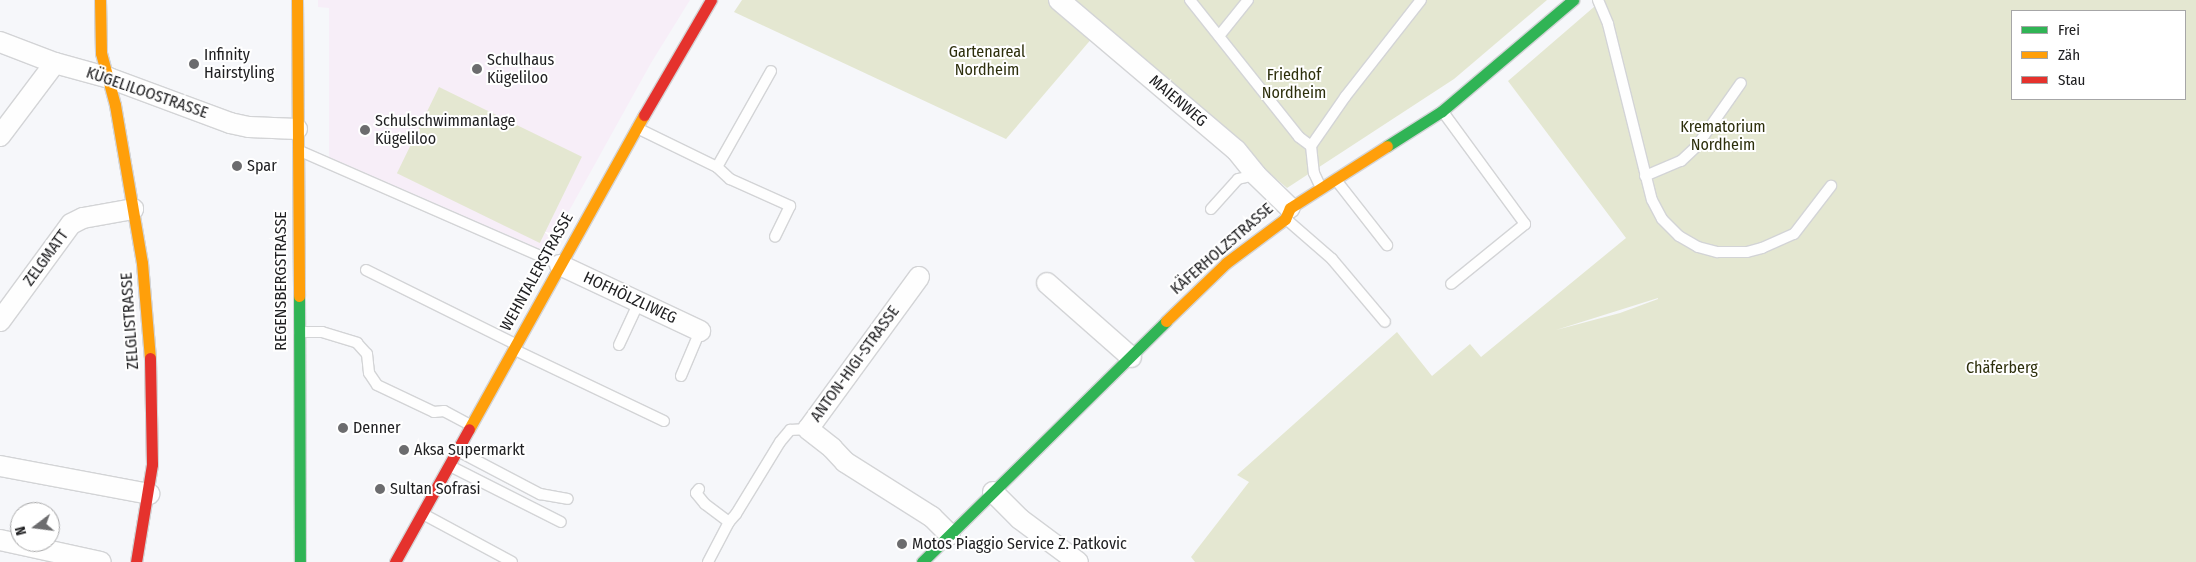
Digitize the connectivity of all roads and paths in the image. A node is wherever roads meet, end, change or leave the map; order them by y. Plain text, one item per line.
1 (100, 0) edge
2 (297, 0) edge
3 (711, 0) edge
4 (1059, 0) edge
5 (1190, 0) edge
6 (1248, 0) edge
7 (1420, 0) edge
8 (1573, 0) edge
9 (1598, 0) edge
10 (1219, 36) junction
11 (0, 42) edge
12 (55, 63) junction
13 (771, 71) dead end
14 (109, 78) junction
15 (1741, 83) dead end
16 (1442, 112) junction
17 (636, 128) junction
18 (297, 129) junction
19 (0, 136) edge
20 (1311, 146) junction
21 (297, 150) junction
22 (716, 167) junction
23 (1256, 175) junction
24 (1645, 176) junction
25 (1336, 179) junction
26 (1831, 186) dead end
27 (1321, 189) junction
28 (133, 208) junction
29 (1212, 209) dead end
30 (1288, 214) junction
31 (775, 237) dead end
32 (1387, 245) dead end
33 (560, 265) junction
34 (366, 270) dead end
35 (920, 277) dead end
36 (1047, 283) dead end
37 (1451, 284) dead end
38 (639, 302) junction
39 (0, 321) edge
40 (1385, 322) dead end
41 (297, 332) junction
42 (700, 332) joint
43 (619, 345) dead end
44 (515, 347) junction
45 (1131, 357) junction
46 (680, 376) dead end
47 (664, 421) dead end
48 (471, 426) junction
49 (808, 429) junction
50 (457, 451) junction
51 (449, 465) junction
52 (0, 466) edge
53 (699, 489) dead end
54 (993, 492) junction
55 (149, 494) junction
56 (568, 499) dead end
57 (422, 513) junction
58 (561, 522) dead end
59 (729, 522) junction
60 (950, 535) junction
61 (0, 540) edge
62 (100, 562) edge
63 (136, 562) edge
64 (300, 562) edge
65 (395, 562) edge
66 (512, 562) edge
67 (708, 562) edge
68 (922, 562) edge
69 (1078, 562) edge

1 - 14 street, ZELGLISTRASSE
2 - 18 street, REGENSBERGSTRASSE
3 - 17 street, WEHNTALERSTRASSE
4 - 23 street, MAIENWEG
5 - 10 lane
6 - 10 lane
7 - 20 lane
8 - 16 street, KÄFERHOLZSTRASSE
9 - 24 lane
10 - 20 lane
11 - 12 street, KÜGELILOOSTRASSE
12 - 14 street, KÜGELILOOSTRASSE
12 - 19 street
13 - 22 lane
14 - 18 street, KÜGELILOOSTRASSE
14 - 28 street, ZELGLISTRASSE
15 - 24 lane
16 - 25 street, KÄFERHOLZSTRASSE
16 - 37 lane
17 - 22 lane
17 - 33 street, WEHNTALERSTRASSE
18 - 21 street, REGENSBERGSTRASSE
20 - 27 lane
21 - 33 lane
21 - 41 street, REGENSBERGSTRASSE
22 - 31 lane
23 - 29 lane
23 - 30 street, MAIENWEG
24 - 26 lane
25 - 27 street, KÄFERHOLZSTRASSE
25 - 32 lane
27 - 30 street, KÄFERHOLZSTRASSE
28 - 39 street, ZELGMATT
28 - 55 street, ZELGLISTRASSE
30 - 40 lane
30 - 45 street, KÄFERHOLZSTRASSE
33 - 38 street, HOFHÖLZLIWEG
33 - 44 street, WEHNTALERSTRASSE
34 - 44 lane
35 - 49 street, ANTON-HIGI-STRASSE
36 - 45 street
38 - 42 street, HOFHÖLZLIWEG
38 - 43 lane
41 - 48 lane
41 - 64 street, REGENSBERGSTRASSE
42 - 46 lane
44 - 47 lane
44 - 48 street, WEHNTALERSTRASSE
45 - 54 street, KÄFERHOLZSTRASSE
48 - 50 street, WEHNTALERSTRASSE
49 - 59 lane
49 - 60 street, ANTON-HIGI-STRASSE
50 - 51 street, WEHNTALERSTRASSE
50 - 56 lane
51 - 57 street, WEHNTALERSTRASSE
51 - 58 lane
52 - 55 street
53 - 59 lane
54 - 60 street, KÄFERHOLZSTRASSE
54 - 69 street
55 - 63 street, ZELGLISTRASSE
57 - 65 street, WEHNTALERSTRASSE
57 - 66 lane
59 - 67 lane
60 - 68 street, KÄFERHOLZSTRASSE
61 - 62 street

